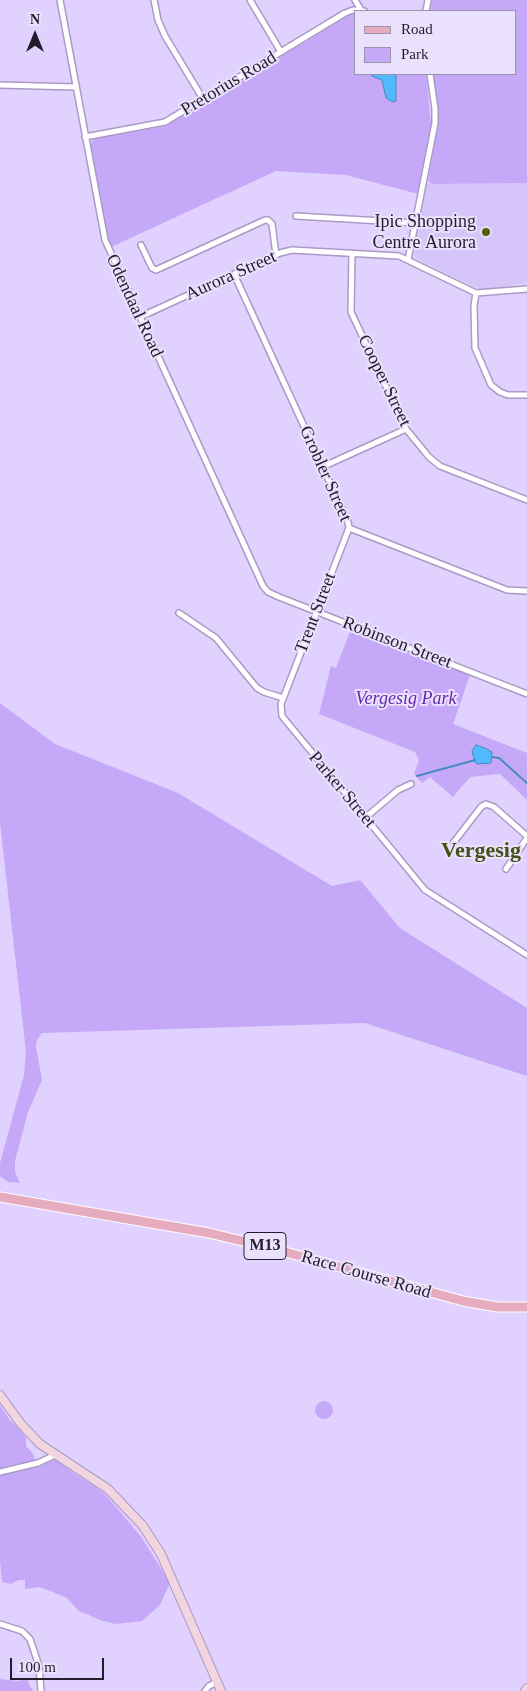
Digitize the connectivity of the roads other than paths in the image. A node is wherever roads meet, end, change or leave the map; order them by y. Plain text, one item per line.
1 (60, 0) edge
2 (154, 0) edge
3 (250, 0) edge
4 (354, 10) edge
5 (281, 52) junction
6 (430, 75) edge
7 (0, 85) edge
8 (76, 87) junction
9 (203, 99) junction
10 (85, 137) junction
11 (296, 216) dead end
12 (416, 223) junction
13 (142, 245) dead end
14 (352, 253) junction
15 (276, 255) junction
16 (408, 260) junction
17 (234, 274) junction
18 (527, 289) edge
19 (476, 293) junction
20 (140, 317) junction
21 (527, 395) edge
22 (406, 429) junction
23 (322, 467) junction
24 (527, 500) edge
25 (349, 528) junction
26 (527, 591) edge
27 (268, 592) joint
28 (179, 612) dead end
29 (316, 612) junction
30 (527, 694) edge
31 (283, 698) junction
32 (411, 784) dead end
33 (365, 818) junction
34 (527, 837) edge
35 (454, 842) dead end
36 (506, 869) dead end
37 (527, 955) edge
38 (0, 1197) edge
39 (527, 1307) edge
40 (0, 1395) edge
41 (55, 1455) junction
42 (0, 1472) edge
43 (0, 1624) edge
44 (218, 1682) junction
45 (41, 1691) edge
46 (205, 1691) edge
47 (222, 1691) edge

1 - 8 street, Odendaal Road
2 - 9 street
3 - 5 street
4 - 5 street, Pretorius Road
5 - 9 street, Pretorius Road
6 - 12 street
7 - 8 street
8 - 10 street, Odendaal Road
9 - 10 street, Pretorius Road
10 - 20 street, Odendaal Road
11 - 12 street
12 - 16 street
13 - 15 street
14 - 15 street, Aurora Street
14 - 16 street, Aurora Street
14 - 22 street, Cooper Street
15 - 17 street, Aurora Street
16 - 19 street, Aurora Street
17 - 20 street, Aurora Street
17 - 23 street, Grobler Street
18 - 19 street
19 - 21 street
20 - 27 street, Odendaal Road
22 - 23 street
22 - 24 street, Cooper Street
23 - 25 street, Grobler Street
25 - 26 street, Grobler Street
25 - 29 street, Trent Street
27 - 29 street, Robinson Street
28 - 31 street
29 - 30 street, Robinson Street
29 - 31 street, Trent Street
31 - 33 street, Parker Street
32 - 33 street
33 - 37 street, Parker Street
34 - 35 street
34 - 36 street
38 - 39 main road, Race Course Road / M13
40 - 41 main road
41 - 42 street
41 - 44 main road
43 - 45 street
44 - 46 street
44 - 47 main road

